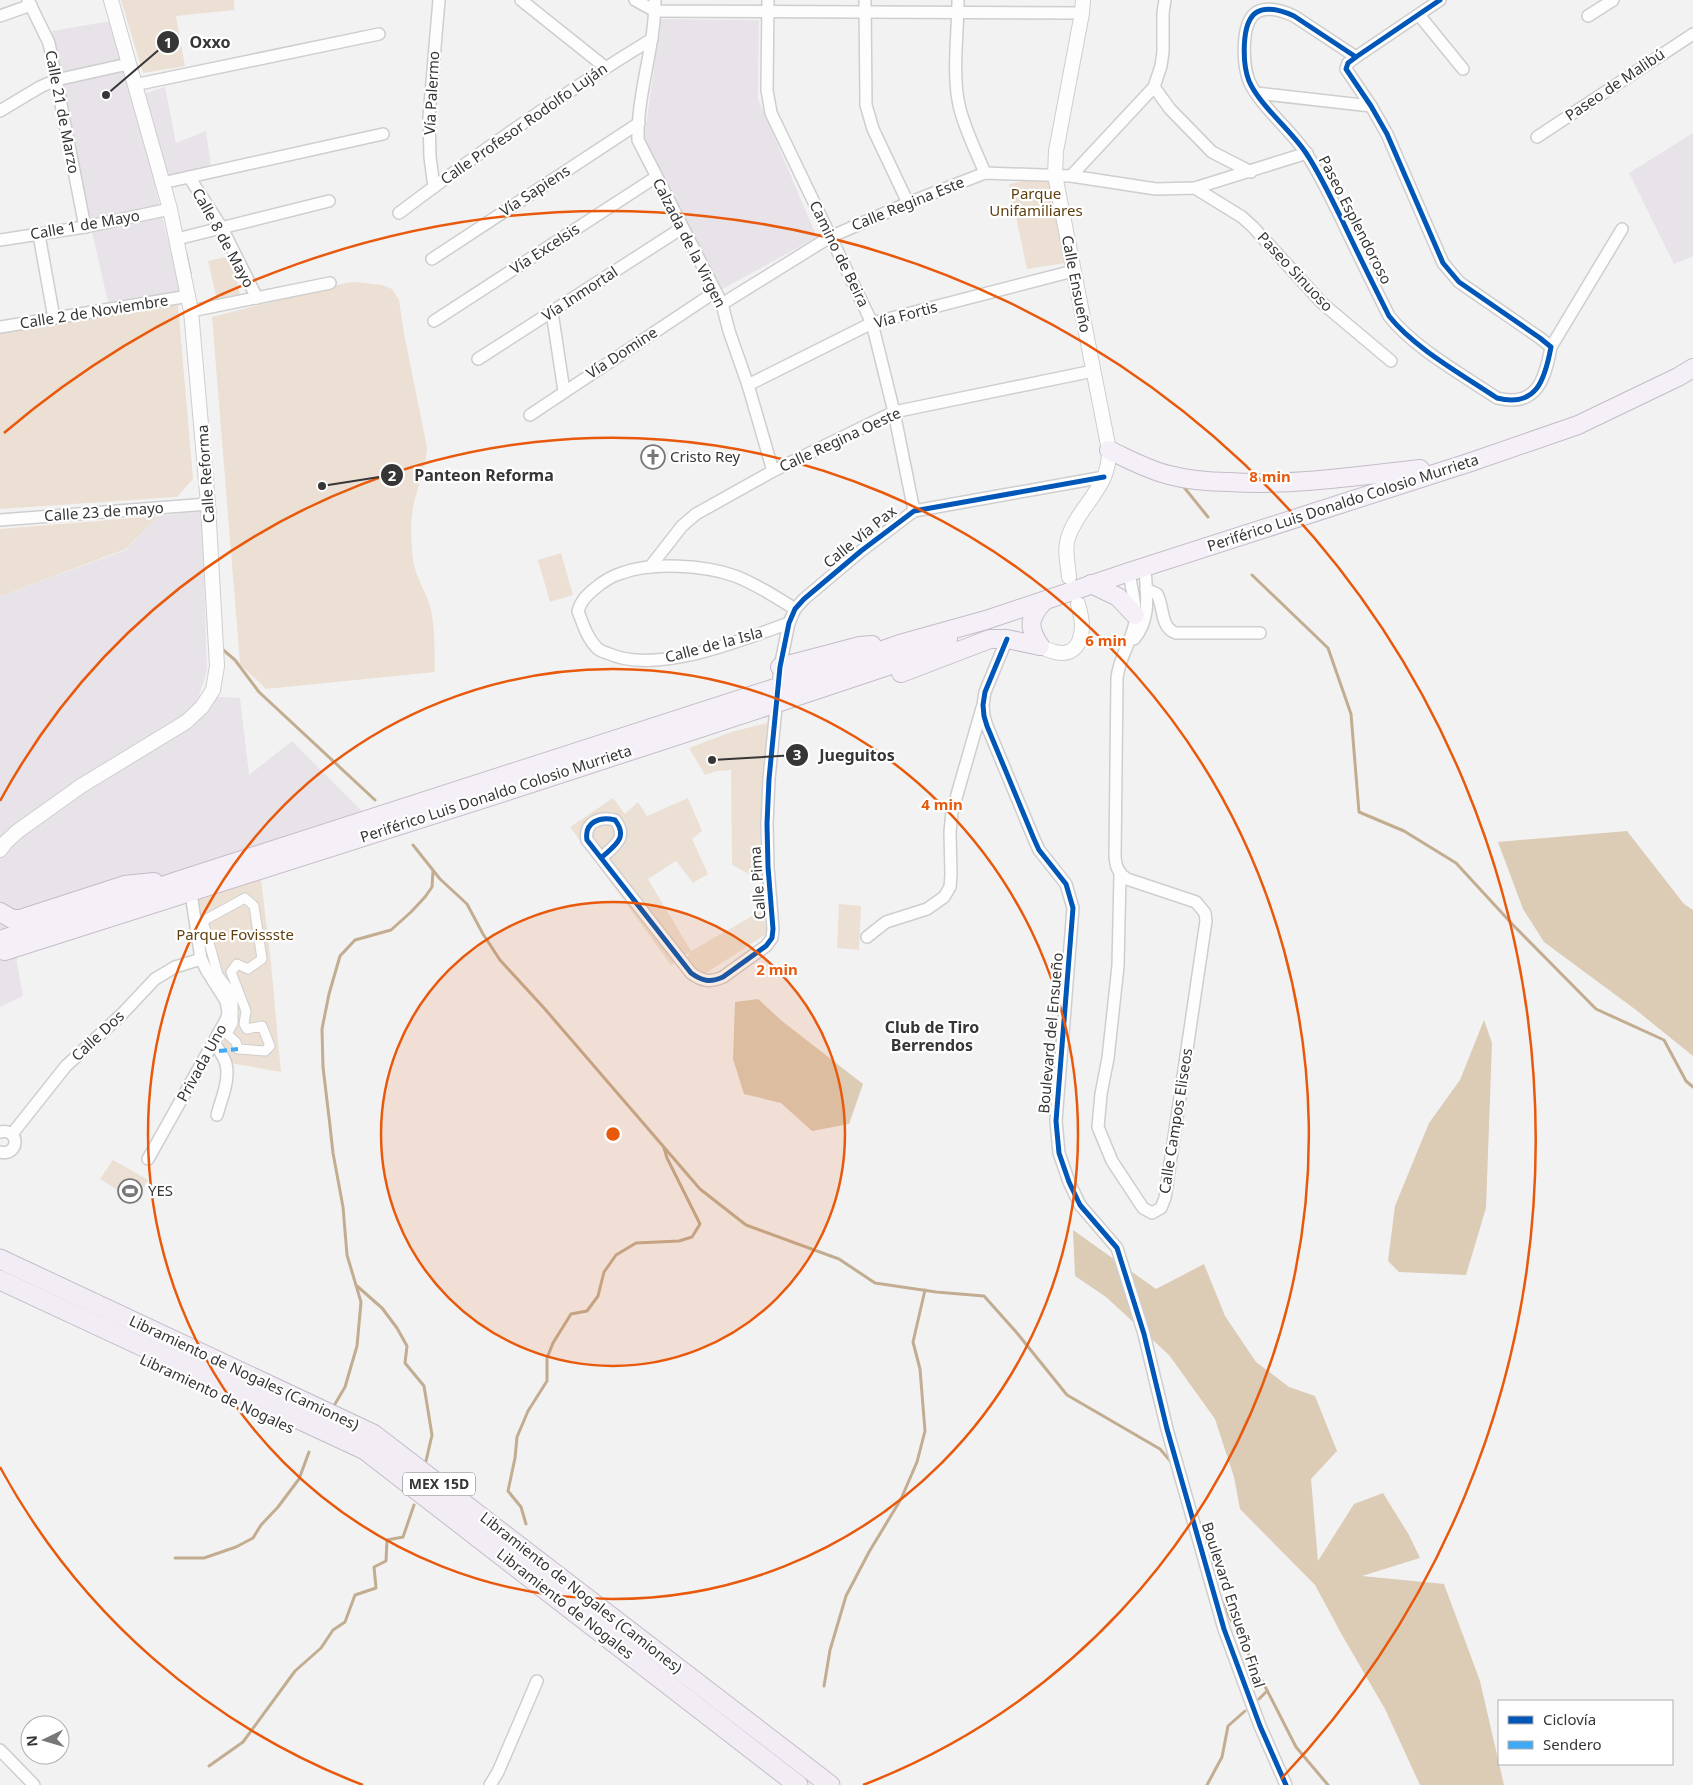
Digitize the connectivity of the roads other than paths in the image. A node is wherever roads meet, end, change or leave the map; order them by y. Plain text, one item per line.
1 (111, 0) edge
2 (439, 0) edge
3 (521, 0) edge
4 (635, 0) edge
5 (768, 0) edge
6 (958, 0) edge
7 (1165, 0) edge
8 (1440, 0) edge
9 (1613, 0) edge
10 (29, 2) edge
11 (655, 6) edge
12 (865, 6) edge
13 (1082, 6) edge
14 (768, 12) junction
15 (958, 13) junction
16 (1419, 15) junction
17 (0, 16) edge
18 (1588, 16) dead end
19 (379, 34) dead end
20 (1693, 34) edge
21 (652, 38) junction
22 (1356, 57) junction
23 (128, 64) junction
24 (606, 67) junction
25 (1463, 69) dead end
26 (56, 80) junction
27 (134, 85) junction
28 (1154, 87) junction
29 (1256, 93) junction
30 (1371, 106) junction
31 (0, 111) edge
32 (639, 123) junction
33 (383, 134) dead end
34 (1537, 137) dead end
35 (1307, 153) junction
36 (1250, 172) junction
37 (985, 173) junction
38 (1055, 175) junction
39 (1071, 176) junction
40 (189, 177) junction
41 (656, 177) junction
42 (162, 183) junction
43 (434, 187) junction
44 (1195, 188) junction
45 (329, 201) dead end
46 (908, 203) junction
47 (170, 210) junction
48 (399, 213) dead end
49 (85, 227) junction
50 (222, 228) junction
51 (682, 228) junction
52 (1622, 229) dead end
53 (39, 234) junction
54 (830, 237) junction
55 (177, 239) junction
56 (0, 240) edge
57 (432, 259) dead end
58 (1074, 271) junction
59 (330, 283) dead end
60 (715, 292) junction
61 (189, 296) junction
62 (257, 298) junction
63 (722, 304) junction
64 (191, 311) junction
65 (552, 312) junction
66 (54, 318) junction
67 (434, 321) dead end
68 (872, 323) junction
69 (0, 327) edge
70 (1551, 347) junction
71 (478, 359) dead end
72 (1390, 361) dead end
73 (1693, 368) edge
74 (1093, 371) junction
75 (748, 385) junction
76 (564, 391) junction
77 (894, 412) junction
78 (530, 415) dead end
79 (1109, 450) junction
80 (1468, 463) junction
81 (773, 471) junction
82 (1104, 477) junction
83 (208, 504) junction
84 (914, 510) junction
85 (0, 520) edge
86 (650, 567) junction
87 (1137, 569) junction
88 (1070, 577) dead end
89 (1091, 584) junction
90 (1146, 589) junction
91 (1044, 601) junction
92 (1078, 604) dead end
93 (795, 609) junction
94 (789, 623) junction
95 (1137, 623) junction
96 (1260, 634) dead end
97 (1007, 639) junction
98 (1040, 646) junction
99 (903, 652) junction
100 (780, 667) junction
101 (859, 675) junction
102 (777, 695) junction
103 (983, 704) junction
104 (0, 850) edge
105 (601, 858) dead end
106 (1120, 875) junction
107 (185, 884) junction
108 (0, 912) edge
109 (867, 937) dead end
110 (1, 943) edge
111 (201, 960) junction
112 (216, 1047) junction
113 (238, 1049) junction
114 (217, 1115) dead end
115 (0, 1132) edge
116 (12, 1134) junction
117 (0, 1152) edge
118 (148, 1159) dead end
119 (0, 1260) edge
120 (0, 1267) edge
121 (0, 1280) edge
122 (0, 1294) edge
123 (1167, 1429) joint
124 (537, 1682) dead end
125 (0, 1750) edge
126 (34, 1785) edge
127 (490, 1785) edge
128 (781, 1785) edge
129 (798, 1785) edge
130 (817, 1785) edge
131 (830, 1785) edge
132 (1286, 1785) edge

1 - 23 street, Calle Reforma
2 - 43 street, Vía Palermo
3 - 24 street
4 - 11 street
5 - 14 street, Camino de Beira
6 - 15 street
7 - 28 street
8 - 16 street
9 - 18 street
10 - 17 street
10 - 26 street, Calle 21 de Marzo
11 - 14 street
11 - 21 street, Calzada de la Virgen
12 - 14 street
12 - 15 street
12 - 46 street
13 - 15 street
13 - 38 street, Calle Ensueño
14 - 54 street, Camino de Beira
15 - 37 street
16 - 22 street
16 - 25 street
19 - 27 street
20 - 34 street, Paseo de Malibú
21 - 24 street, Calle Profesor Rodolfo Luján
21 - 32 street, Calzada de la Virgen
22 - 29 street, Paseo Esplendoroso
22 - 30 street
23 - 26 street
23 - 27 street, Calle Reforma
24 - 43 street, Calle Profesor Rodolfo Luján
26 - 31 street
26 - 49 street, Calle 21 de Marzo
27 - 42 street, Calle Reforma
28 - 36 street
28 - 39 street
29 - 30 street
29 - 35 street, Paseo Esplendoroso
30 - 70 street
32 - 41 street, Calzada de la Virgen
32 - 57 street, Vía Sapiens
33 - 40 street
35 - 36 street
35 - 70 street, Paseo Esplendoroso
36 - 44 street
37 - 38 street, Calle Regina Este
37 - 46 street, Calle Regina Este
38 - 39 street
38 - 58 street, Calle Ensueño
39 - 44 street
40 - 42 street
40 - 50 street, Calle 8 de Mayo
41 - 51 street, Calzada de la Virgen
41 - 67 street, Vía Excelsis
42 - 47 street, Calle Reforma
43 - 48 street, Calle Profesor Rodolfo Luján
44 - 72 street, Paseo Sinuoso
45 - 50 street
46 - 54 street, Calle Regina Este
47 - 49 street, Calle 1 de Mayo
47 - 55 street, Calle Reforma
49 - 53 street, Calle 1 de Mayo
50 - 55 street
50 - 62 street, Calle 8 de Mayo
51 - 60 street, Calzada de la Virgen
51 - 65 street, Vía Inmortal
52 - 70 street
53 - 56 street, Calle 1 de Mayo
53 - 66 street
54 - 63 street, Calle Regina Este
54 - 68 street, Camino de Beira
55 - 61 street, Calle Reforma
58 - 68 street, Vía Fortis
58 - 74 street, Calle Ensueño
59 - 62 street, Calle 2 de Noviembre
60 - 63 street, Calzada de la Virgen
60 - 76 street, Vía Domine
61 - 64 street, Calle Reforma
61 - 66 street, Calle 2 de Noviembre
62 - 64 street, Calle 2 de Noviembre
63 - 75 street, Calzada de la Virgen
64 - 83 street, Calle Reforma
65 - 71 street, Vía Inmortal
65 - 76 street
66 - 69 street, Calle 2 de Noviembre
68 - 75 street, Vía Fortis
68 - 77 street, Camino de Beira
73 - 80 main road, Periférico Luis Donaldo Colosio Murrieta
74 - 77 street, Calle Regina Oeste
74 - 79 street, Calle Ensueño
75 - 81 street, Calzada de la Virgen
76 - 78 street, Vía Domine
77 - 81 street, Calle Regina Oeste
77 - 84 street, Camino de Beira
79 - 80 main road
79 - 82 street
80 - 87 main road, Periférico Luis Donaldo Colosio Murrieta
81 - 86 street, Calle Regina Oeste
82 - 84 street, Calle Vía Pax
82 - 88 street
83 - 85 street, Calle 23 de mayo
83 - 104 street, Calle Reforma
84 - 93 street, Calle Vía Pax
86 - 93 street, Calle de la Isla
86 - 94 street, Calle de la Isla
87 - 89 main road, Periférico Luis Donaldo Colosio Murrieta
87 - 90 street, Calle Campos Eliseos
87 - 95 street
89 - 91 main road, Periférico Luis Donaldo Colosio Murrieta
89 - 95 main road
90 - 95 street, Calle Campos Eliseos
90 - 96 street
91 - 98 main road
91 - 99 main road, Periférico Luis Donaldo Colosio Murrieta
92 - 98 street
93 - 94 street, Calle Vía Pax
94 - 100 street, Calle Vía Pax
95 - 106 street, Calle Campos Eliseos
97 - 98 main road
97 - 101 main road
97 - 103 street, Boulevard del Ensueño
99 - 100 main road
99 - 101 main road, Periférico Luis Donaldo Colosio Murrieta
99 - 102 main road, Periférico Luis Donaldo Colosio Murrieta
100 - 102 street, Calle Vía Pax
101 - 102 main road, Periférico Luis Donaldo Colosio Murrieta
102 - 105 street, Calle Pima
102 - 107 main road, Periférico Luis Donaldo Colosio Murrieta
103 - 109 street
103 - 123 street, Boulevard del Ensueño
106 - 106 street, Calle Campos Eliseos
107 - 108 main road
107 - 110 main road, Periférico Luis Donaldo Colosio Murrieta
107 - 111 street, Privada Uno
111 - 112 street, Privada Uno
111 - 116 street, Calle Dos
112 - 113 street
112 - 114 street
112 - 118 street, Privada Uno
113 - 113 street
115 - 116 street
116 - 117 street, Calle Dos
119 - 131 highway, Libramiento de Nogales (Camiones) / MEX 15D
120 - 130 highway, MEX 15D
121 - 129 highway, Libramiento de Nogales / MEX 15D
122 - 128 highway, Libramiento de Nogales / MEX 15D
123 - 132 street, Boulevard Ensueño Final
124 - 127 street
125 - 126 street

